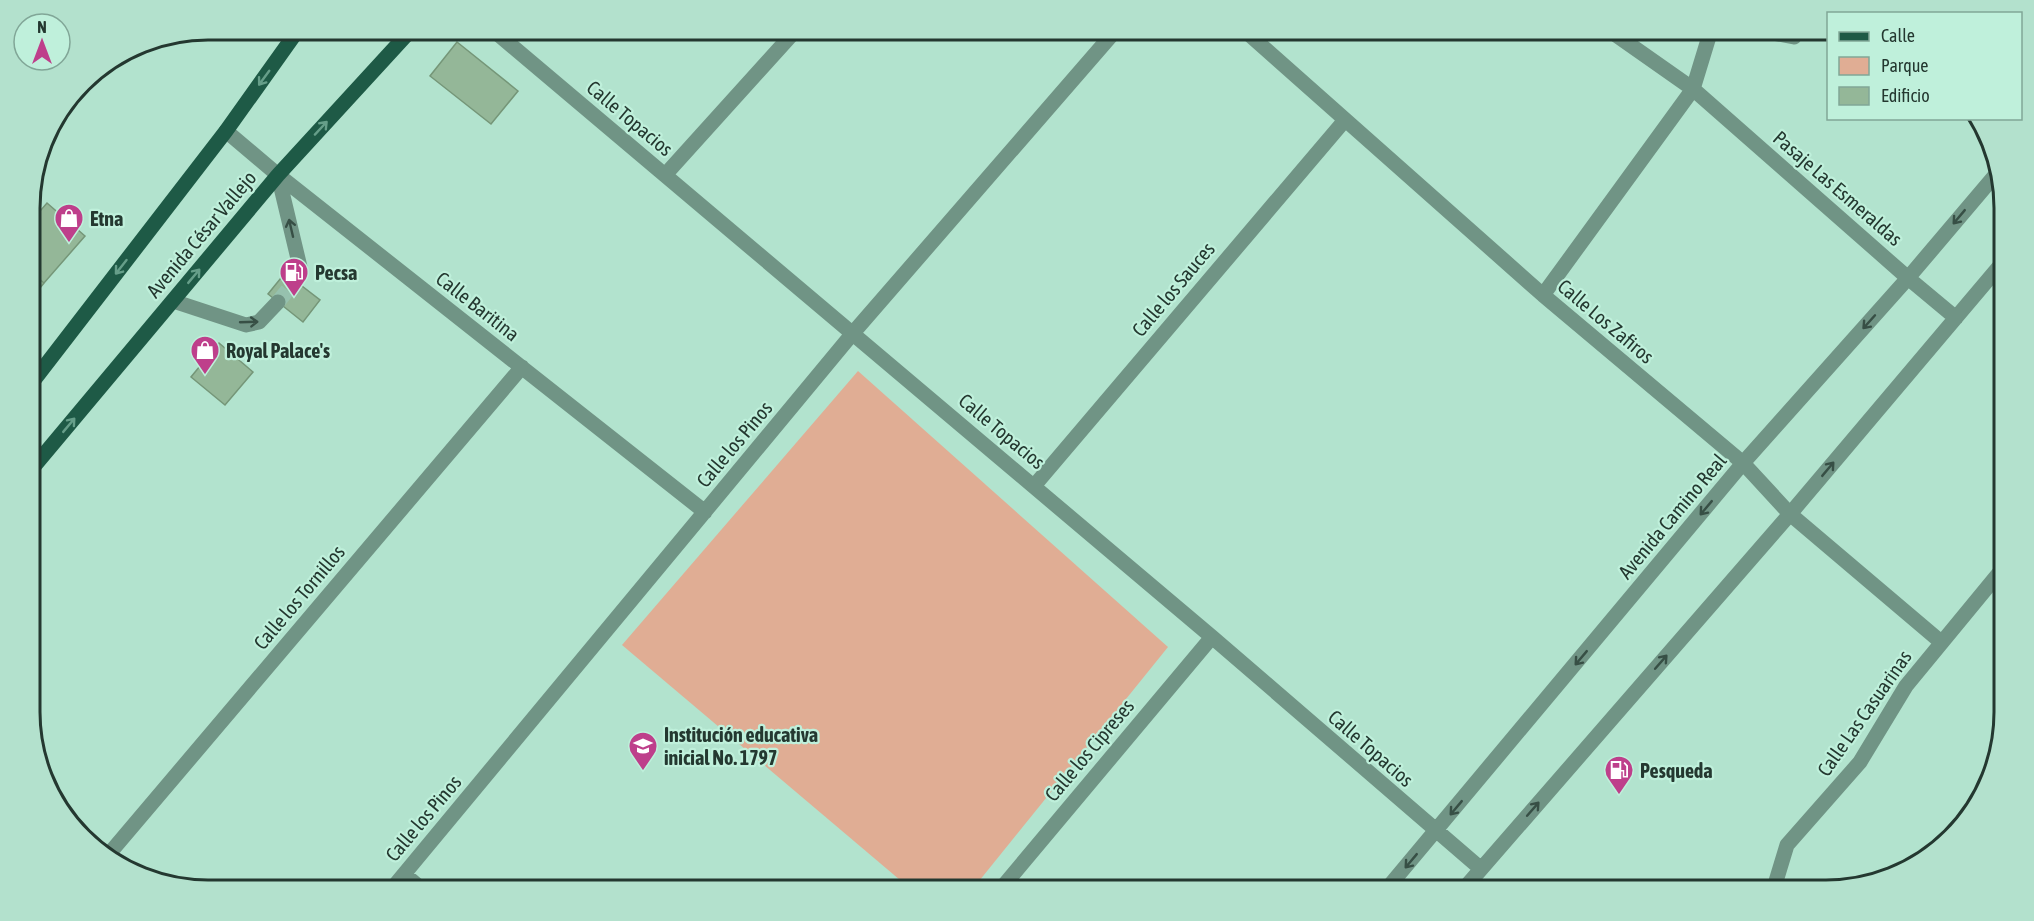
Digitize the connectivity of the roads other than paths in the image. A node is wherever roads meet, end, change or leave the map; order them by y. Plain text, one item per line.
1 (291, 40) edge
2 (402, 40) edge
3 (505, 40) edge
4 (787, 40) edge
5 (1107, 40) edge
6 (1255, 40) edge
7 (1623, 40) edge
8 (1708, 40) edge
9 (1693, 89) junction
10 (1345, 120) junction
11 (226, 131) junction
12 (278, 174) junction
13 (665, 174) junction
14 (1991, 180) edge
15 (1994, 273) edge
16 (1908, 278) junction
17 (295, 281) tunnel mouth
18 (1543, 296) junction
19 (173, 300) junction
20 (278, 302) tunnel mouth
21 (1956, 318) junction
22 (853, 333) junction
23 (522, 367) junction
24 (41, 371) edge
25 (40, 459) edge
26 (1743, 463) junction
27 (1034, 486) junction
28 (705, 512) junction
29 (1790, 514) junction
30 (1994, 579) edge
31 (1212, 637) junction
32 (1941, 642) junction
33 (1436, 832) junction
34 (112, 850) edge
35 (1480, 868) junction
36 (404, 874) junction
37 (399, 880) edge
38 (411, 880) edge
39 (1008, 880) edge
40 (1395, 880) edge
41 (1471, 880) edge
42 (1776, 880) edge

1 -> 11 main road, Avenida César Vallejo
12 -> 2 main road, Avenida César Vallejo
3 - 13 street, Calle Topacios
4 - 13 street
5 - 22 street, Calle los Pinos
6 - 10 street, Calle Los Zafiros
7 - 9 street, Pasaje Las Esmeraldas
8 - 9 street
9 - 16 street, Pasaje Las Esmeraldas
9 - 18 street
10 - 18 street, Calle Los Zafiros
10 - 27 street, Calle los Sauces
11 - 12 street, Calle Baritina
11 -> 24 main road, Avenida César Vallejo
17 -> 12 street
19 -> 12 main road, Avenida César Vallejo
12 - 23 street, Calle Baritina
13 - 22 street, Calle Topacios
14 -> 16 street, Avenida Camino Real
15 - 21 street
16 - 21 street, Pasaje Las Esmeraldas
16 -> 26 street, Avenida Camino Real
18 - 26 street, Calle Los Zafiros
19 -> 20 street
25 -> 19 main road, Avenida César Vallejo
29 -> 21 street
22 - 27 street, Calle Topacios
22 - 28 street, Calle los Pinos
23 - 28 street, Calle Baritina
23 - 34 street, Calle los Tornillos
26 - 29 street, Calle Los Zafiros
26 -> 33 street, Avenida Camino Real
27 - 31 street, Calle Topacios
28 - 36 street, Calle los Pinos
29 - 32 street, Calle Los Zafiros
35 -> 29 street
30 - 32 street, Calle Las Casuarinas
31 - 33 street, Calle Topacios
31 - 39 street, Calle los Cipreses
32 - 42 street, Calle Las Casuarinas
33 - 35 street, Calle Topacios
33 -> 40 street, Avenida Camino Real
35 - 41 street
36 - 37 street, Calle los Pinos
36 - 38 street

